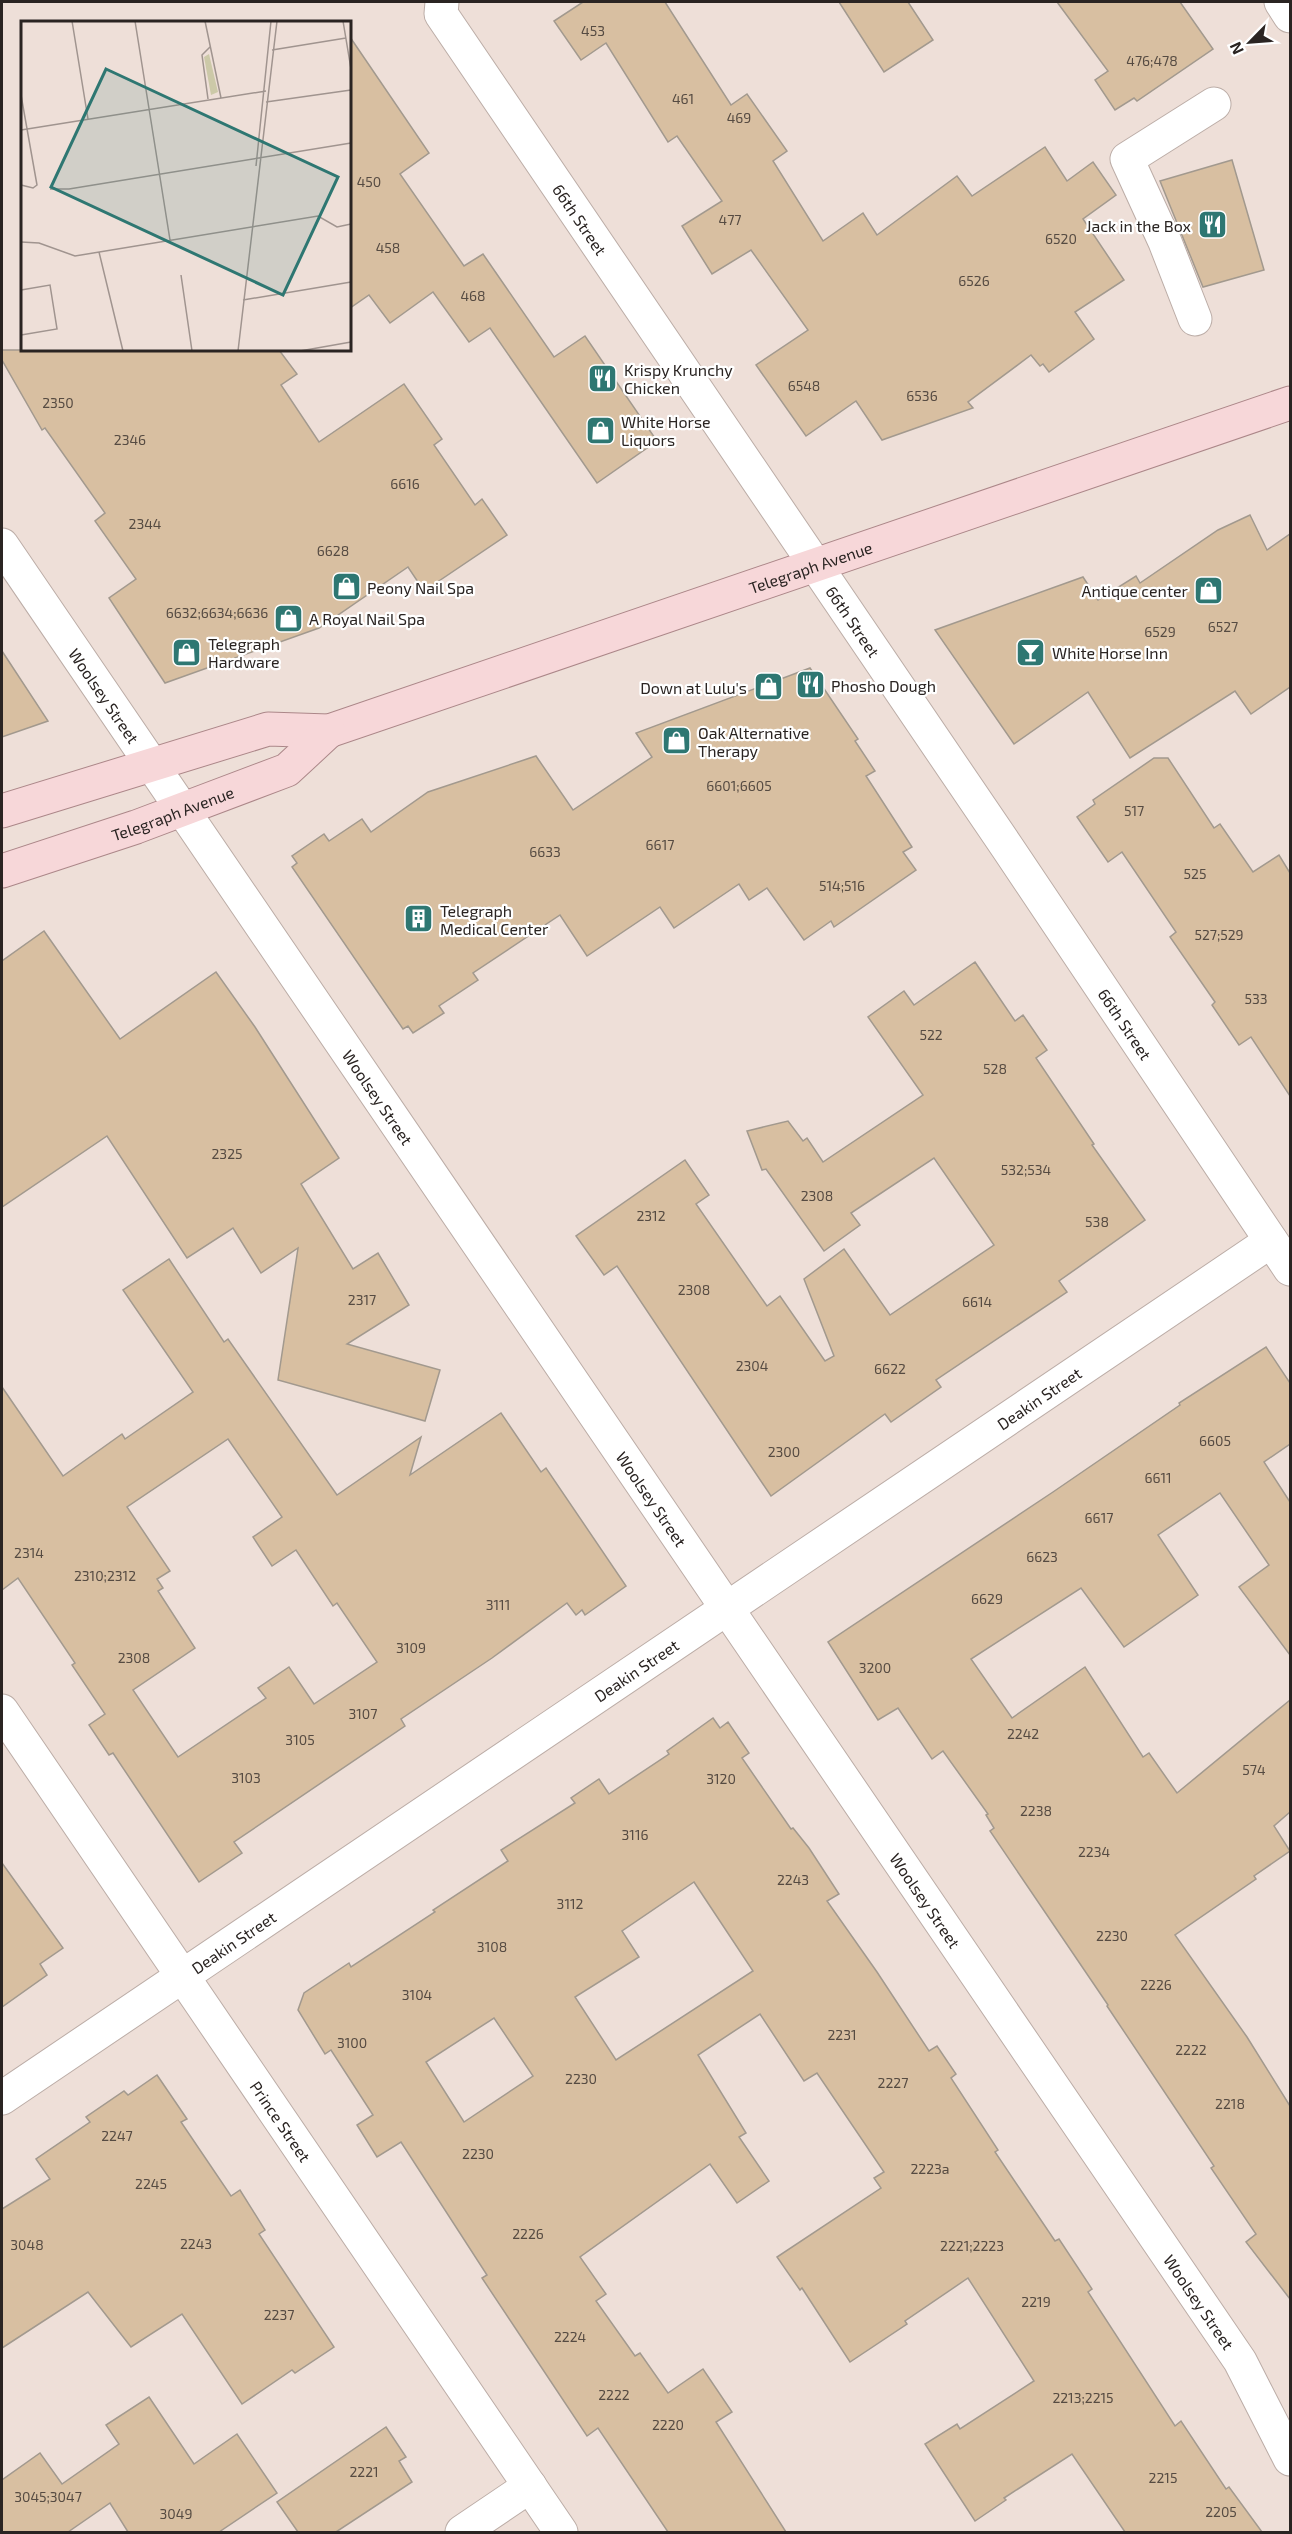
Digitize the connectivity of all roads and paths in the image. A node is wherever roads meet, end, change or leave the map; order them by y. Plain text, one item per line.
1 (442, 2) edge
2 (1281, 2) edge
3 (1290, 16) edge
4 (1214, 104) dead end
5 (1195, 320) dead end
6 (1290, 403) edge
7 (2, 545) edge
8 (814, 564) junction
9 (329, 731) junction
10 (150, 764) junction
11 (180, 809) junction
12 (2, 811) edge
13 (2, 871) edge
14 (1271, 1241) junction
15 (1290, 1269) edge
16 (727, 1609) junction
17 (2, 1711) edge
18 (182, 1975) junction
19 (2, 2098) edge
20 (1290, 2459) edge
21 (530, 2486) junction
22 (462, 2532) edge
23 (561, 2532) edge

1 - 8 street, 66th Street
2 - 3 street
4 - 5 street
6 - 8 main road, Telegraph Avenue
7 - 10 street, Woolsey Street
8 - 9 main road, Telegraph Avenue
8 - 14 street, 66th Street
9 - 10 main road, Telegraph Avenue
9 - 11 main road, Telegraph Avenue
10 - 11 street, Woolsey Street
10 - 12 main road, Telegraph Avenue
11 - 13 main road, Telegraph Avenue
11 - 16 street, Woolsey Street
14 - 15 street, 66th Street
14 - 16 street, Deakin Street
16 - 18 street, Deakin Street
16 - 20 street, Woolsey Street
17 - 18 street, Prince Street
18 - 19 street, Deakin Street
18 - 21 street, Prince Street
21 - 22 street
21 - 23 street, Prince Street

